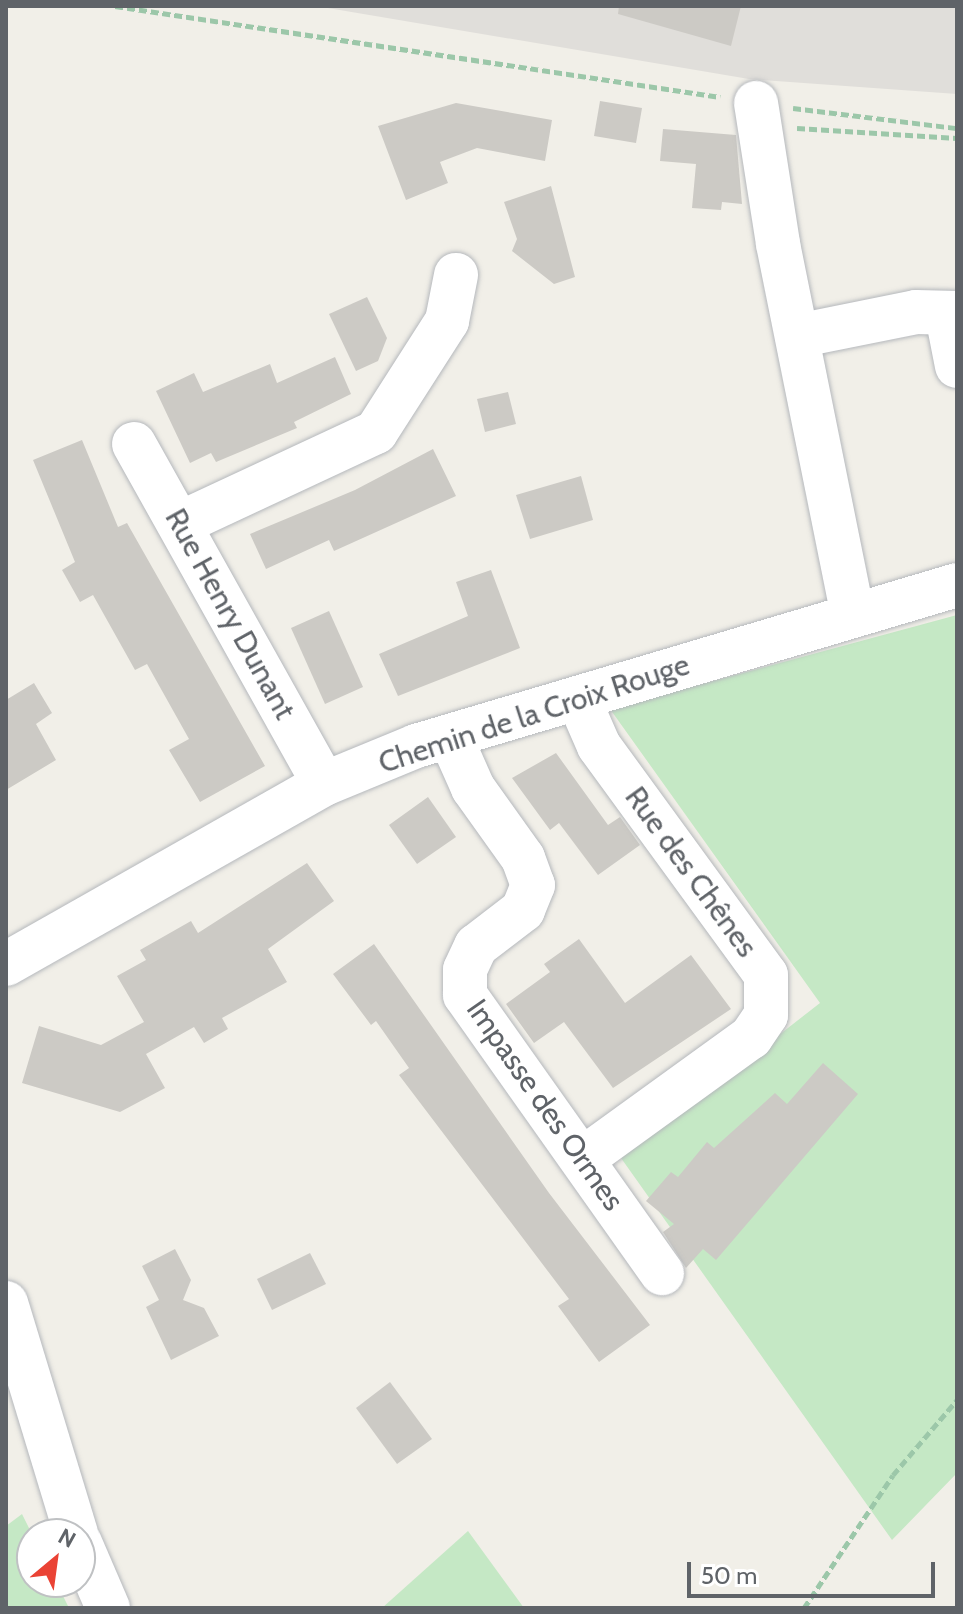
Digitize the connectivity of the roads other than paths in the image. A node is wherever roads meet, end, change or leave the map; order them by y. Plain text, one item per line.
1 (756, 103) road end
2 (456, 275) dead end
3 (952, 314) edge
4 (797, 336) junction
5 (957, 366) edge
6 (134, 444) dead end
7 (181, 523) junction
8 (957, 585) edge
9 (853, 616) junction
10 (578, 698) junction
11 (450, 736) junction
12 (324, 784) junction
13 (6, 964) edge
14 (584, 1158) junction
15 (662, 1273) dead end
16 (6, 1303) edge
17 (71, 1518) edge
18 (96, 1580) edge
19 (108, 1608) edge

1 - 4 street
2 - 7 street
3 - 4 street
3 - 5 street
4 - 9 street
6 - 7 street, Rue Henry Dunant
7 - 12 street, Rue Henry Dunant
8 - 9 street, Chemin de la Croix Rouge
9 - 10 street, Chemin de la Croix Rouge
10 - 11 street, Chemin de la Croix Rouge
10 - 14 street, Rue des Chênes
11 - 12 street, Chemin de la Croix Rouge
11 - 14 street, Impasse des Ormes
12 - 13 street, Chemin de la Croix Rouge
14 - 15 street, Impasse des Ormes
16 - 17 street
18 - 19 street

